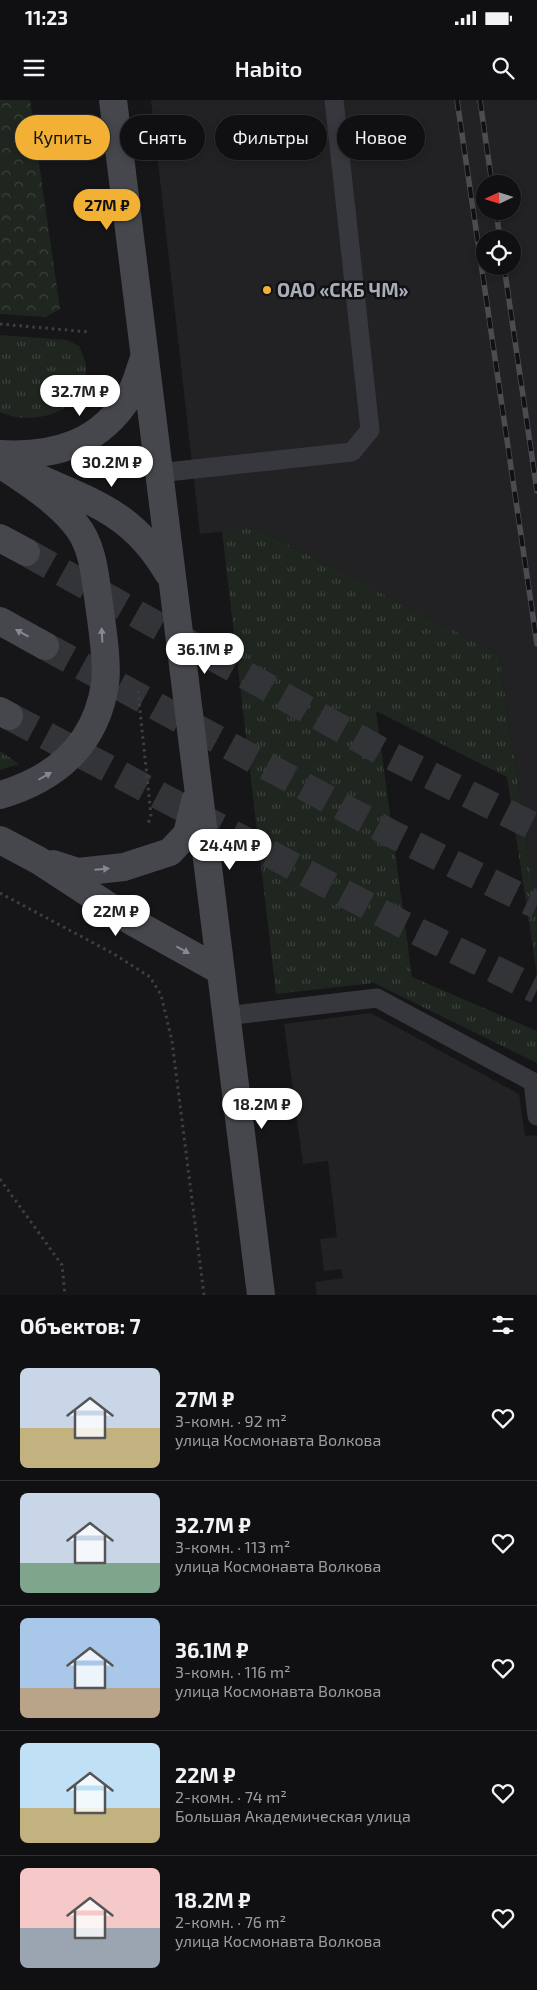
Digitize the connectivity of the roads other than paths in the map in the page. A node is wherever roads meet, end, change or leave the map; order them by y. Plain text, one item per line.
1 (113, 100) edge
2 (334, 100) edge
3 (144, 358) junction
4 (0, 454) edge
5 (0, 462) edge
6 (158, 473) junction
7 (0, 538) edge
8 (26, 552) tunnel mouth
9 (171, 578) junction
10 (0, 621) edge
11 (45, 646) tunnel mouth
12 (198, 777) junction
13 (0, 795) edge
14 (0, 840) edge
15 (38, 860) junction
16 (221, 971) junction
17 (226, 1016) junction
18 (537, 1116) edge
19 (261, 1295) edge

1 - 3 street
2 - 6 lane
3 - 4 street
3 - 6 street
5 - 9 street
13 -> 5 street
6 - 9 street
7 - 8 street
9 - 12 street
11 -> 10 street
15 -> 12 street
12 - 16 street
14 - 15 street
15 -> 16 street
16 - 17 street
17 - 18 lane
17 - 19 street

